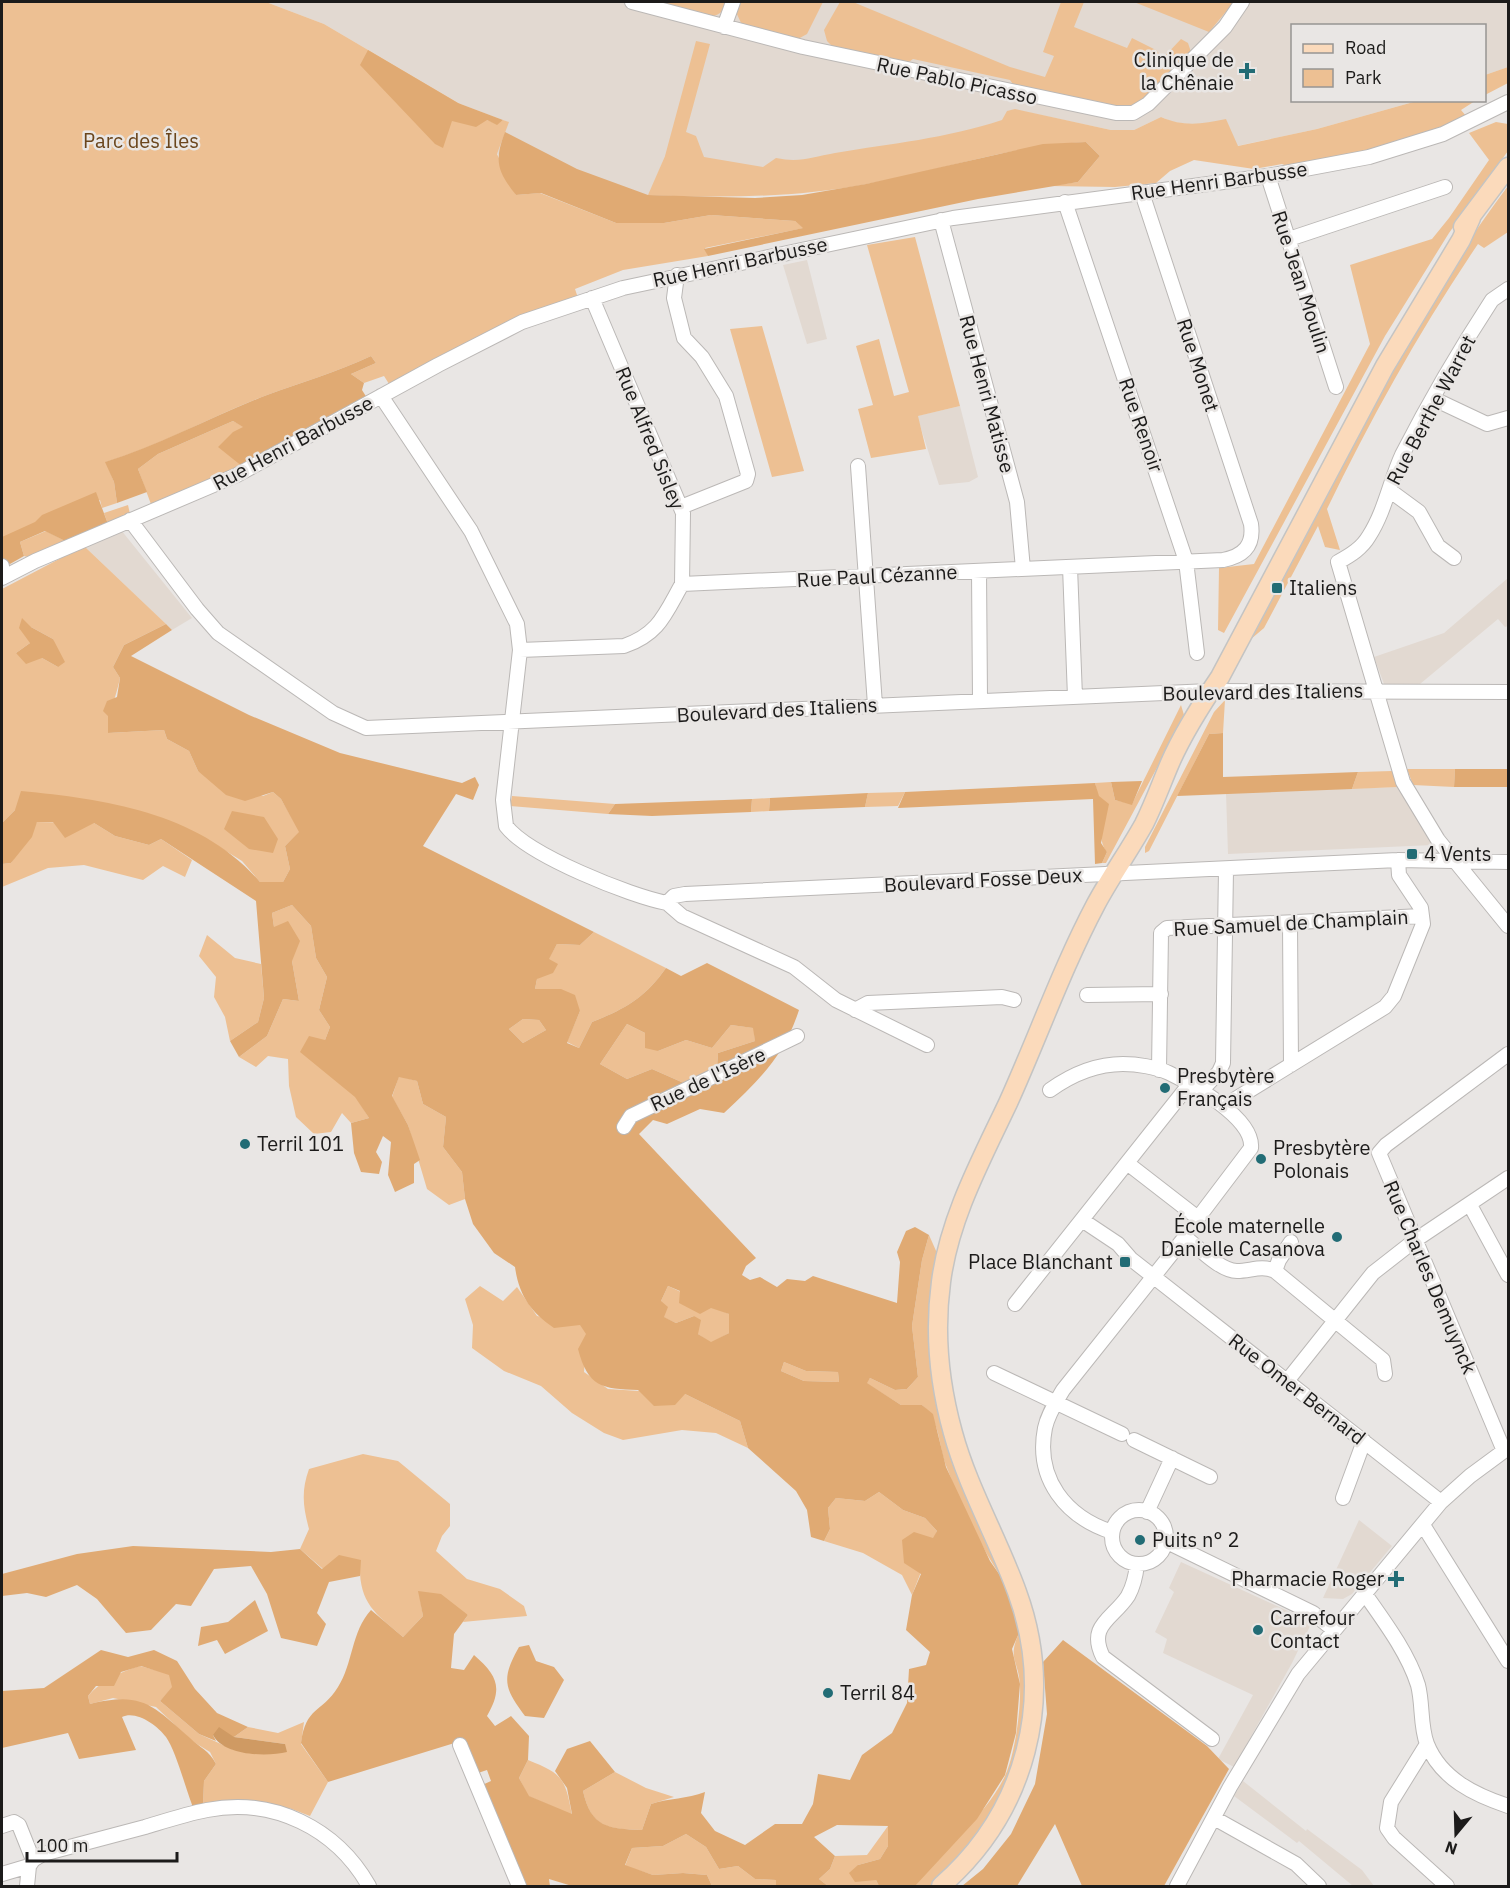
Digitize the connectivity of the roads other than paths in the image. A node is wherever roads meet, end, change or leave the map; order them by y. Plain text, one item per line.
1 (632, 2) edge
2 (733, 2) edge
3 (1242, 2) edge
4 (724, 27) junction
5 (1509, 102) edge
6 (1492, 111) junction
7 (1509, 114) edge
8 (1509, 167) edge
9 (1268, 176) junction
10 (1444, 187) dead end
11 (1142, 193) junction
12 (1065, 202) junction
13 (941, 220) junction
14 (1286, 240) junction
15 (677, 275) junction
16 (1509, 289) edge
17 (592, 298) junction
18 (1336, 387) dead end
19 (381, 396) junction
20 (1434, 399) junction
21 (1509, 418) edge
22 (858, 466) dead end
23 (1389, 490) junction
24 (681, 507) junction
25 (130, 520) junction
26 (1253, 537) joint
27 (1454, 558) dead end
28 (1186, 561) junction
29 (1070, 567) junction
30 (1023, 568) junction
31 (979, 571) junction
32 (2, 578) edge
33 (867, 578) junction
34 (682, 584) junction
35 (520, 650) junction
36 (1197, 653) dead end
37 (1210, 691) junction
38 (1377, 691) junction
39 (1509, 692) edge
40 (1075, 698) junction
41 (980, 699) junction
42 (875, 705) junction
43 (512, 723) junction
44 (1398, 860) junction
45 (1453, 860) junction
46 (1509, 861) edge
47 (1226, 870) junction
48 (1116, 874) junction
49 (667, 903) junction
50 (1422, 916) junction
51 (1290, 922) junction
52 (1226, 924) junction
53 (1509, 926) edge
54 (1088, 994) dead end
55 (1161, 994) junction
56 (1014, 1000) dead end
57 (855, 1010) junction
58 (797, 1036) dead end
59 (927, 1044) dead end
60 (1509, 1054) edge
61 (1291, 1065) junction
62 (1159, 1070) junction
63 (1188, 1086) junction
64 (1050, 1090) dead end
65 (1202, 1090) junction
66 (1224, 1106) junction
67 (624, 1127) dead end
68 (1127, 1162) junction
69 (1509, 1178) edge
70 (1470, 1205) junction
71 (1082, 1220) junction
72 (1414, 1241) junction
73 (1292, 1242) dead end
74 (1275, 1271) junction
75 (1509, 1275) edge
76 (1153, 1276) junction
77 (1016, 1304) dead end
78 (1335, 1320) junction
79 (994, 1372) dead end
80 (1385, 1374) dead end
81 (1287, 1381) junction
82 (1056, 1402) junction
83 (1364, 1441) junction
84 (1507, 1456) edge
85 (1172, 1458) junction
86 (1210, 1477) dead end
87 (1343, 1498) dead end
88 (1441, 1502) junction
89 (1148, 1512) junction
90 (1423, 1525) junction
91 (1112, 1532) junction
92 (1165, 1541) junction
93 (1137, 1564) junction
94 (1365, 1594) junction
95 (1334, 1630) junction
96 (1509, 1661) edge
97 (1212, 1739) dead end
98 (1427, 1744) junction
99 (460, 1745) dead end
100 (1509, 1806) edge
101 (1214, 1818) junction
102 (2, 1826) edge
103 (31, 1863) junction
104 (2, 1874) edge
105 (27, 1887) edge
106 (369, 1887) edge
107 (519, 1887) edge
108 (941, 1887) edge
109 (1177, 1887) edge
110 (1319, 1887) edge
111 (1447, 1887) edge

1 - 4 street, Rue Pablo Picasso
2 - 4 street
3 - 4 street, Rue Pablo Picasso
5 - 6 street, Rue Henri Barbusse
6 - 7 street
6 - 9 street, Rue Henri Barbusse
8 - 37 main road
9 - 11 street, Rue Henri Barbusse
9 - 14 street, Rue Jean Moulin
10 - 14 street
11 - 12 street, Rue Henri Barbusse
11 - 26 street, Rue Monet
12 - 13 street, Rue Henri Barbusse
12 - 28 street, Rue Renoir
13 - 15 street, Rue Henri Barbusse
13 - 30 street, Rue Henri Matisse
14 - 18 street, Rue Jean Moulin
15 - 17 street, Rue Henri Barbusse
15 - 24 street
16 - 20 street, Rue Berthe Warret
17 - 19 street, Rue Henri Barbusse
17 - 24 street, Rue Alfred Sisley
19 - 25 street, Rue Henri Barbusse
19 - 35 street
20 - 21 street
20 - 23 street, Rue Berthe Warret
22 - 33 street
23 - 27 street
23 - 38 street, Rue Berthe Warret
24 - 34 street, Rue Alfred Sisley
25 - 32 street, Rue Henri Barbusse
25 - 43 street, Boulevard des Italiens
26 - 28 street, Rue Paul Cézanne
28 - 29 street, Rue Paul Cézanne
28 - 36 street, Rue Renoir
29 - 30 street, Rue Paul Cézanne
29 - 40 street
30 - 31 street, Rue Paul Cézanne
31 - 33 street, Rue Paul Cézanne
31 - 41 street
33 - 34 street, Rue Paul Cézanne
33 - 42 street
34 - 35 street
35 - 43 street
37 - 38 street, Boulevard des Italiens
37 - 40 street, Boulevard des Italiens
37 - 48 main road
38 - 39 street, Boulevard des Italiens
38 - 45 street
40 - 41 street, Boulevard des Italiens
41 - 42 street, Boulevard des Italiens
42 - 43 street, Boulevard des Italiens
43 - 49 street
44 - 45 street, Boulevard Fosse Deux
44 - 47 street, Boulevard Fosse Deux
44 - 50 street
45 - 46 street, Boulevard Fosse Deux
45 - 53 street
47 - 48 street, Boulevard Fosse Deux
47 - 52 street
48 - 49 street, Boulevard Fosse Deux
48 - 108 main road
49 - 57 street
50 - 51 street, Rue Samuel de Champlain
50 - 61 street
51 - 52 street, Rue Samuel de Champlain
51 - 61 street
52 - 55 street, Rue Samuel de Champlain
52 - 65 street
54 - 55 street
55 - 62 street
56 - 57 street
57 - 59 street
58 - 67 street, Rue de l'Isère
60 - 72 street, Rue Charles Demuynck
61 - 66 street
62 - 63 street
62 - 64 street
63 - 65 street
63 - 68 street
65 - 66 street
66 - 68 street
68 - 71 street
69 - 70 street
70 - 72 street
70 - 75 street
71 - 76 street, Rue Omer Bernard
71 - 77 street
72 - 78 street
72 - 84 street, Rue Charles Demuynck
73 - 74 street
74 - 76 street
74 - 78 street
76 - 81 street, Rue Omer Bernard
76 - 82 street
78 - 80 street
78 - 81 street
79 - 82 street
81 - 83 street, Rue Omer Bernard
82 - 85 street
82 - 91 street
83 - 87 street
83 - 88 street, Rue Omer Bernard
84 - 88 street
85 - 86 street
85 - 89 street
88 - 90 street
89 - 91 street
89 - 92 street
90 - 94 street
90 - 96 street
91 - 93 street
92 - 93 street
92 - 95 street
93 - 97 street
94 - 95 street
94 - 98 street
95 - 101 street
98 - 100 street
98 - 111 street
99 - 107 street
101 - 109 street
101 - 110 street
102 - 103 street
103 - 104 street
103 - 105 street
103 - 106 street

